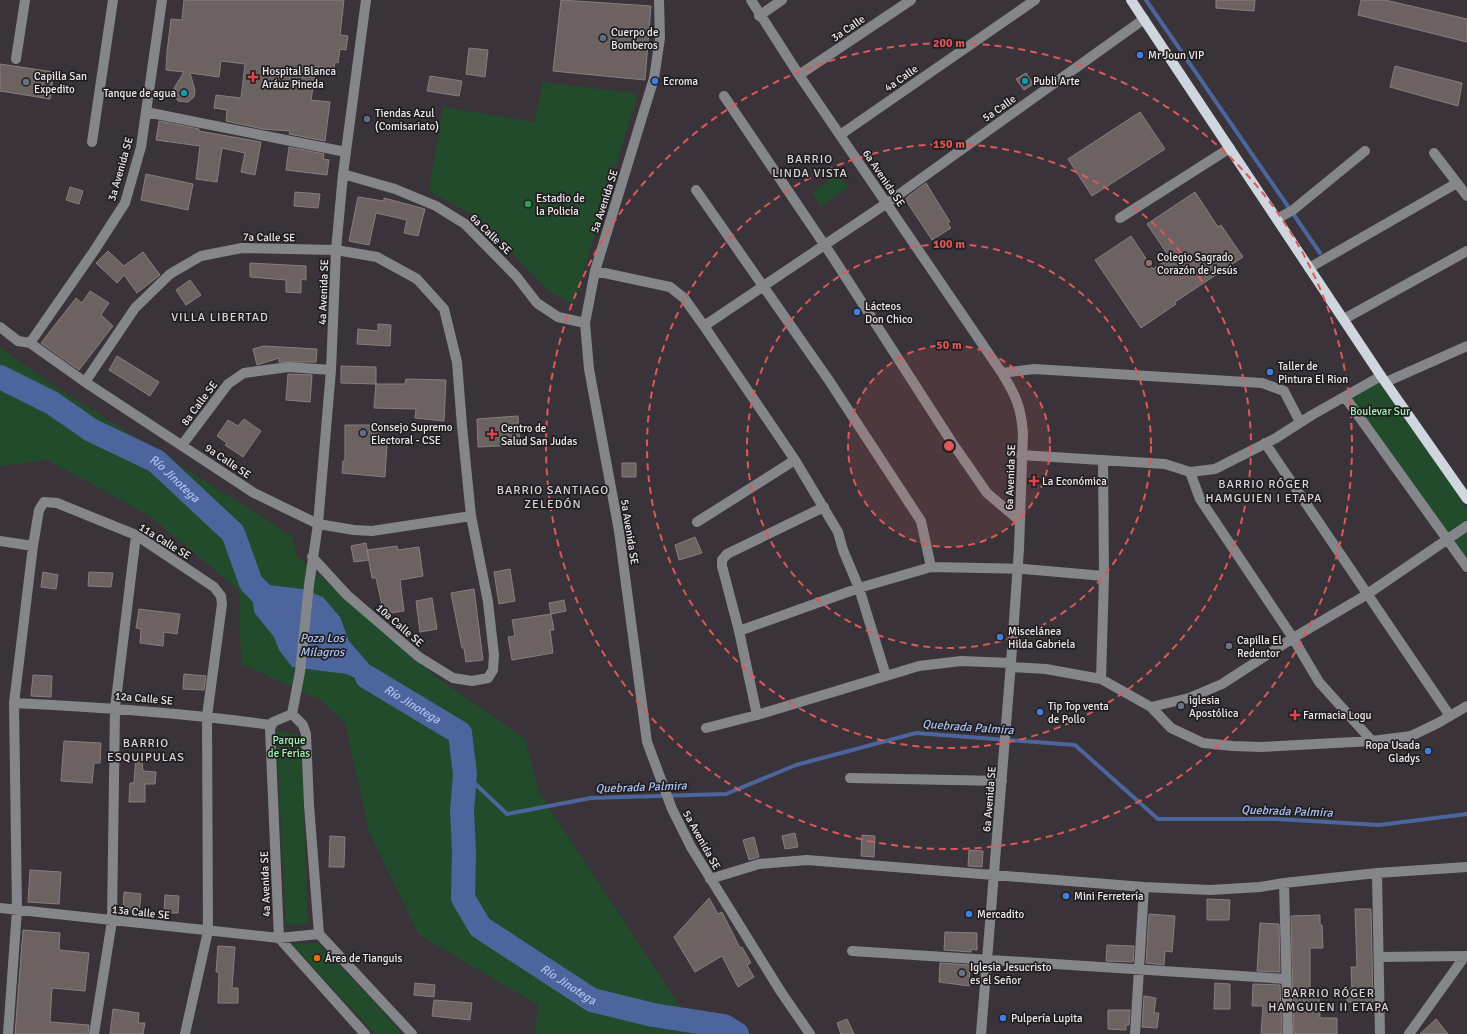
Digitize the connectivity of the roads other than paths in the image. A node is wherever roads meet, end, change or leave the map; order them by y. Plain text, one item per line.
1 (25, 0) edge
2 (113, 0) edge
3 (162, 0) edge
4 (366, 0) edge
5 (659, 0) edge
6 (751, 0) edge
7 (782, 0) edge
8 (911, 0) edge
9 (1035, 0) edge
10 (1131, 0) edge
11 (759, 16) junction
12 (1144, 19) junction
13 (16, 59) dead end
14 (799, 75) junction
15 (724, 96) dead end
16 (146, 112) junction
17 (840, 135) junction
18 (92, 142) dead end
19 (1230, 148) junction
20 (1365, 151) dead end
21 (346, 152) junction
22 (1434, 153) dead end
23 (343, 174) junction
24 (1457, 183) junction
25 (696, 190) dead end
26 (1467, 196) edge
27 (887, 203) junction
28 (1120, 218) dead end
29 (1277, 219) junction
30 (825, 246) junction
31 (336, 250) junction
32 (1467, 251) edge
33 (1309, 268) junction
34 (595, 271) junction
35 (763, 287) junction
36 (1344, 319) junction
37 (585, 323) junction
38 (704, 326) junction
39 (0, 327) edge
40 (30, 343) junction
41 (1467, 346) edge
42 (331, 370) junction
43 (1002, 373) junction
44 (1384, 379) junction
45 (85, 382) junction
46 (1345, 397) junction
47 (1300, 422) junction
48 (1265, 443) junction
49 (182, 445) junction
50 (1021, 455) junction
51 (795, 460) junction
52 (1103, 460) junction
53 (1190, 472) junction
54 (1467, 499) edge
55 (824, 507) junction
56 (471, 516) junction
57 (1020, 521) junction
58 (697, 522) dead end
59 (318, 524) junction
60 (1467, 526) edge
61 (136, 535) junction
62 (1447, 539) junction
63 (0, 541) edge
64 (33, 546) junction
65 (312, 557) junction
66 (931, 567) junction
67 (1467, 567) edge
68 (1018, 568) junction
69 (1104, 576) junction
70 (859, 588) junction
71 (1366, 595) junction
72 (739, 631) junction
73 (1293, 638) junction
74 (1011, 665) junction
75 (886, 676) junction
76 (1100, 679) junction
77 (14, 703) junction
78 (1467, 706) edge
79 (1151, 707) junction
80 (115, 708) junction
81 (292, 714) junction
82 (757, 715) junction
83 (207, 716) junction
84 (1450, 716) junction
85 (271, 725) junction
86 (706, 728) dead end
87 (1372, 741) junction
88 (850, 778) dead end
89 (1002, 781) junction
90 (1467, 867) edge
91 (1377, 873) junction
92 (995, 874) junction
93 (710, 879) junction
94 (1284, 883) junction
95 (1144, 887) junction
96 (0, 908) edge
97 (17, 910) junction
98 (112, 921) junction
99 (208, 931) junction
100 (319, 934) junction
101 (279, 938) junction
102 (852, 950) dead end
103 (1466, 956) edge
104 (1379, 957) junction
105 (988, 959) junction
106 (1139, 969) junction
107 (1286, 979) junction
108 (8, 1034) edge
109 (94, 1034) edge
110 (186, 1034) edge
111 (365, 1034) edge
112 (412, 1034) edge
113 (810, 1034) edge
114 (981, 1034) edge
115 (1135, 1034) edge
116 (1288, 1034) edge
117 (1380, 1034) edge
118 (1409, 1034) edge

1 - 13 street
2 - 18 street
3 - 16 street, 3a Avenida SE
4 - 21 street, 4a Avenida SE
5 - 34 street, 5a Avenida SE
6 - 11 street, 6a Avenida SE
7 - 11 street
8 - 14 street, 3a Calle
9 - 17 street, 4a Calle
10 - 12 main road
11 - 14 street, 6a Avenida SE
12 - 19 main road
12 - 27 street, 5a Calle
14 - 17 street, 6a Avenida SE
15 - 30 street
16 - 21 street
16 - 40 street, 3a Avenida SE
17 - 27 street, 6a Avenida SE
19 - 28 street
19 - 29 main road
20 - 29 street
21 - 23 street, 4a Avenida SE
22 - 24 street
23 - 31 street, 4a Avenida SE
23 - 37 street, 6a Calle SE
24 - 26 street
24 - 33 street
25 - 35 street
27 - 30 street, 5a Calle
27 - 43 street, 6a Avenida SE
29 - 33 main road
30 - 35 street, 5a Calle
30 - 57 street
31 - 42 street, 4a Avenida SE
31 - 45 street, 7a Calle SE
31 - 56 street, 7a Calle SE
32 - 36 street
33 - 36 main road
34 - 37 street, 5a Avenida SE
34 - 38 street
35 - 38 street, 5a Calle
35 - 66 street
36 - 44 main road
37 - 93 street, 5a Avenida SE
38 - 51 street
39 - 40 street, 9a Calle SE
40 - 45 street, 9a Calle SE
41 - 44 street
42 - 49 street, 8a Calle SE
42 - 59 street, 4a Avenida SE
43 - 47 street
43 - 50 street, 6a Avenida SE
44 - 46 street
44 - 54 main road
45 - 49 street, 9a Calle SE
46 - 47 street
46 - 62 street
47 - 48 street
48 - 53 street
48 - 71 street
49 - 59 street, 9a Calle SE
50 - 52 street
50 - 57 street, 6a Avenida SE
51 - 55 street
51 - 58 street
52 - 53 street
52 - 69 street
53 - 73 street
55 - 70 street
55 - 72 street
56 - 59 street, 9a Calle SE
56 - 65 street, 10a Calle SE
57 - 68 street, 6a Avenida SE
59 - 65 street, 4a Avenida SE
60 - 62 street
61 - 64 street, 11a Calle SE
61 - 80 street
61 - 83 street, 11a Calle SE
62 - 67 street
62 - 71 street
63 - 64 street
64 - 77 street
65 - 81 street, 4a Avenida SE
66 - 68 street
66 - 70 street
68 - 69 street
68 - 74 street, 6a Avenida SE
69 - 76 street
70 - 72 street
70 - 75 street
71 - 73 street
71 - 84 street
72 - 82 street
73 - 79 street
73 - 87 street
74 - 75 street
74 - 76 street
74 - 89 street, 6a Avenida SE
75 - 82 street
76 - 79 street
77 - 80 street, 12a Calle SE
77 - 97 street
78 - 84 street
79 - 87 street
80 - 83 street, 12a Calle SE
80 - 98 street
81 - 85 street
81 - 100 street
82 - 86 street
83 - 85 street, 12a Calle SE
83 - 99 street
84 - 87 street
85 - 101 street, 4a Avenida SE
88 - 89 street
89 - 92 street, 6a Avenida SE
90 - 91 street
91 - 94 street
91 - 104 street
92 - 93 street
92 - 95 street
92 - 105 street, 6a Avenida SE
93 - 113 street, 5a Avenida SE
94 - 95 street
94 - 107 street
95 - 106 street
96 - 97 street, 13a Calle SE
97 - 98 street, 13a Calle SE
97 - 108 street
98 - 99 street, 13a Calle SE
98 - 109 street
99 - 101 street, 13a Calle SE
99 - 110 street
100 - 101 street, 13a Calle SE
100 - 112 street
101 - 111 street
102 - 105 street
103 - 104 street
103 - 118 street
104 - 117 street
105 - 106 street
105 - 114 street, 6a Avenida SE
106 - 107 street
106 - 115 street
107 - 116 street

